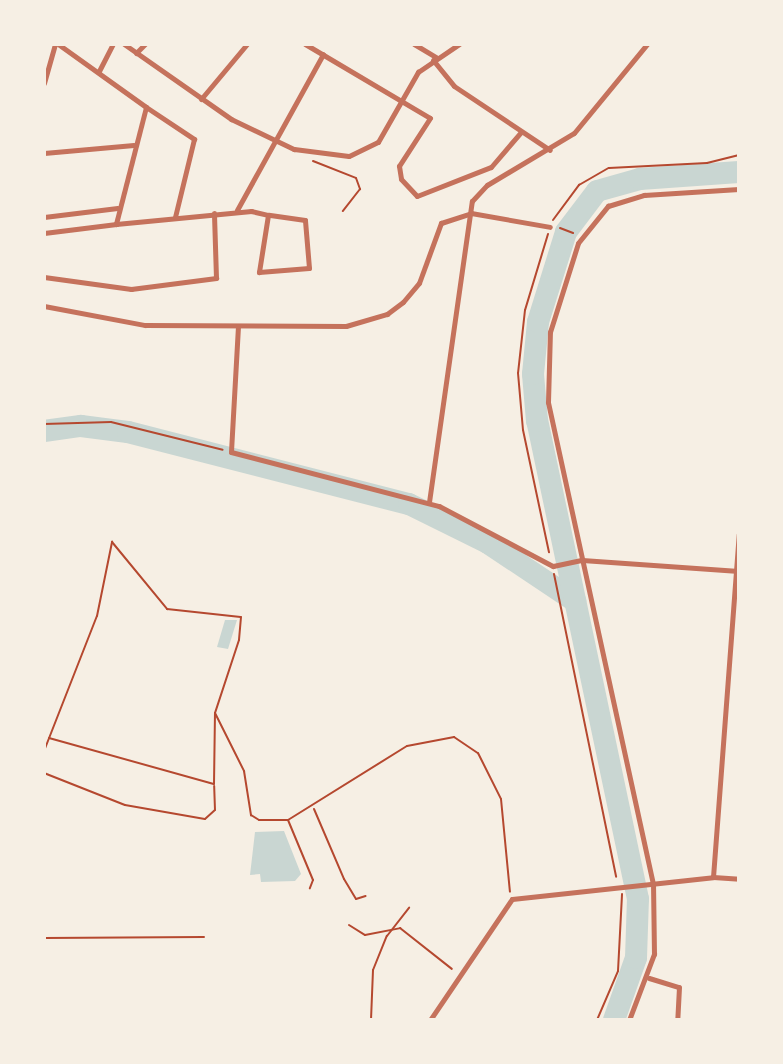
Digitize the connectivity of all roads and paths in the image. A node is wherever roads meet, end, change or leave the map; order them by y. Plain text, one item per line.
1 (57, 44) edge
2 (113, 44) edge
3 (124, 44) edge
4 (145, 44) edge
5 (247, 44) edge
6 (305, 44) edge
7 (414, 44) edge
8 (459, 44) edge
9 (647, 44) edge
10 (136, 53) junction
11 (323, 54) junction
12 (434, 59) junction
13 (98, 72) junction
14 (44, 83) edge
15 (201, 99) junction
16 (403, 101) junction
17 (146, 107) junction
18 (520, 133) junction
19 (277, 138) junction
20 (134, 145) junction
21 (550, 150) junction
22 (44, 153) edge
23 (314, 155) junction
24 (739, 155) edge
25 (739, 189) edge
26 (117, 208) junction
27 (237, 210) junction
28 (343, 211) dead end
29 (214, 213) junction
30 (471, 213) junction
31 (268, 215) junction
32 (44, 217) edge
33 (175, 217) junction
34 (116, 224) junction
35 (550, 226) junction
36 (44, 233) edge
37 (582, 236) junction
38 (44, 277) edge
39 (44, 306) edge
40 (238, 326) junction
41 (44, 424) edge
42 (231, 452) junction
43 (429, 502) junction
44 (739, 534) edge
45 (582, 560) junction
46 (553, 566) junction
47 (738, 571) edge
48 (215, 713) junction
49 (48, 738) junction
50 (44, 751) edge
51 (44, 773) edge
52 (214, 784) junction
53 (313, 807) junction
54 (288, 820) junction
55 (713, 877) junction
56 (739, 879) edge
57 (653, 884) junction
58 (310, 888) dead end
59 (619, 889) junction
60 (366, 896) dead end
61 (512, 899) junction
62 (409, 908) dead end
63 (349, 925) dead end
64 (393, 926) junction
65 (204, 937) dead end
66 (44, 938) edge
67 (460, 973) junction
68 (649, 978) junction
69 (371, 1020) edge
70 (430, 1020) edge
71 (597, 1020) edge
72 (629, 1020) edge
73 (677, 1020) edge

1 - 13 street
1 - 14 street
2 - 13 street
3 - 10 street
4 - 10 street
5 - 15 street
6 - 11 street
7 - 12 street
8 - 12 street
9 - 21 street
10 - 15 street
11 - 16 street
11 - 19 street
12 - 16 street
12 - 18 street
13 - 17 street
15 - 19 street
16 - 18 street
16 - 23 street
17 - 20 street
17 - 33 street
18 - 21 street
19 - 23 street
19 - 27 street
20 - 22 street
20 - 26 street
21 - 30 street
23 - 28 path
24 - 35 path
25 - 37 street
26 - 32 street
26 - 34 street
27 - 29 street
27 - 31 street
29 - 33 street
29 - 38 street
30 - 35 street
30 - 40 street
30 - 43 street
31 - 31 street
33 - 34 street
34 - 36 street
35 - 37 path
35 - 46 path
37 - 45 street
39 - 40 street
40 - 42 street
41 - 42 path
42 - 43 street
43 - 46 street
44 - 47 street
45 - 46 street
45 - 47 street
45 - 57 street
46 - 59 path
47 - 55 street
48 - 49 path
48 - 52 path
48 - 54 path
49 - 50 path
49 - 52 path
51 - 52 path
53 - 54 path
53 - 60 path
53 - 61 path
54 - 58 path
55 - 56 street
55 - 57 street
57 - 59 street
57 - 68 street
59 - 61 street
59 - 71 path
61 - 67 street
62 - 64 path
63 - 64 path
64 - 67 path
64 - 69 path
65 - 66 path
67 - 70 street
68 - 72 street
68 - 73 street

